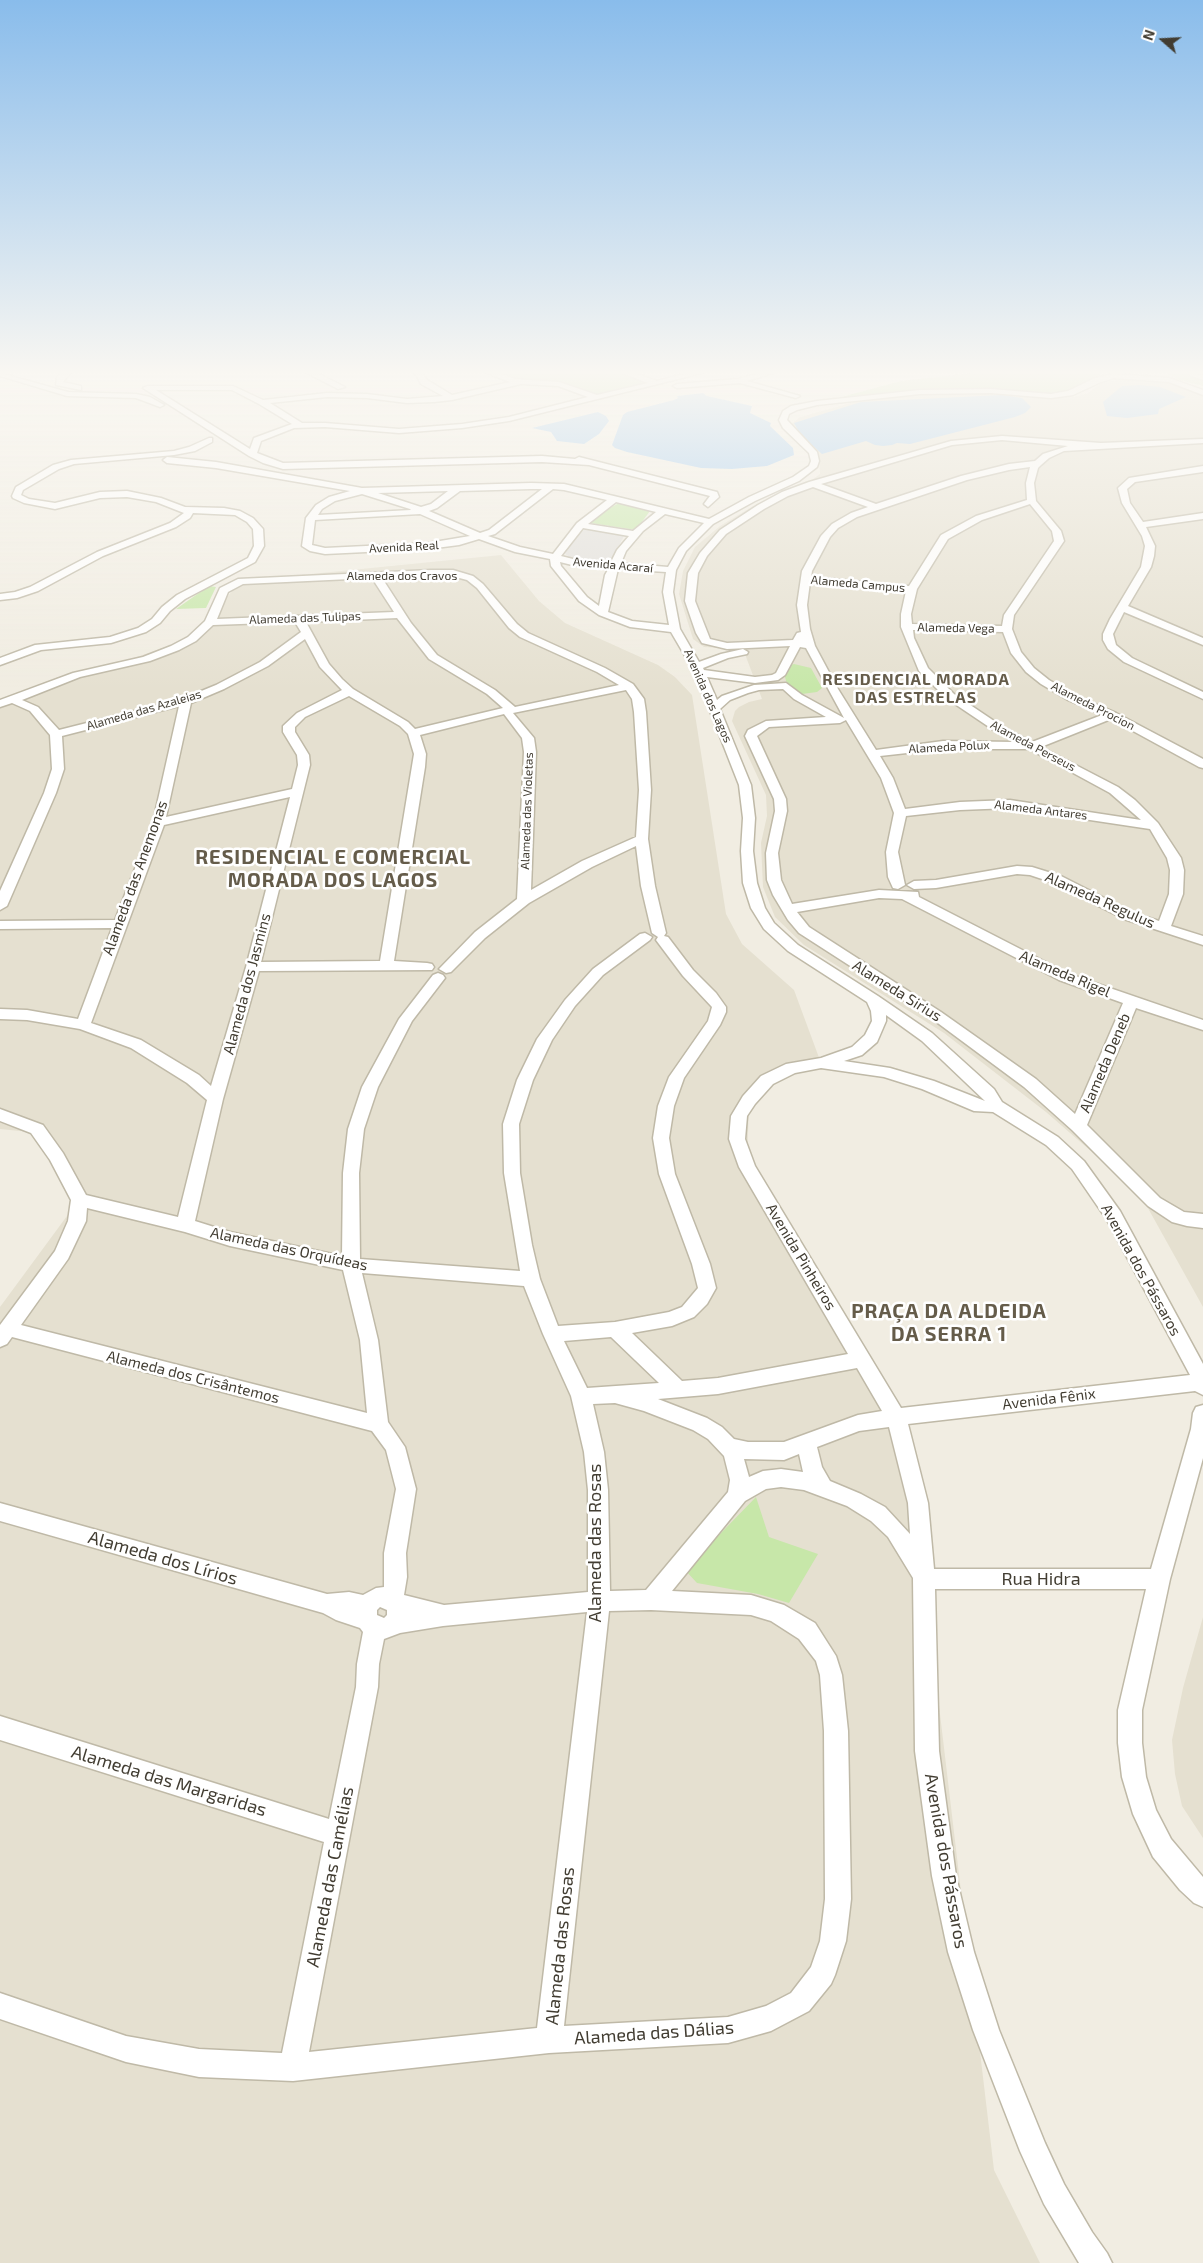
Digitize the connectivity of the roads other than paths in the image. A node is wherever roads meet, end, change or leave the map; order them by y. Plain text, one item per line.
1 (36, 479) edge
2 (284, 479) edge
3 (651, 479) edge
4 (797, 479) edge
5 (829, 479) edge
6 (962, 479) edge
7 (1031, 479) edge
8 (1140, 479) edge
9 (812, 484) junction
10 (552, 486) junction
11 (458, 488) junction
12 (438, 489) junction
13 (396, 490) junction
14 (362, 491) junction
15 (342, 492) junction
16 (446, 498) junction
17 (391, 499) junction
18 (615, 499) junction
19 (708, 504) dead end
20 (1034, 505) junction
21 (875, 507) junction
22 (417, 509) junction
23 (190, 510) junction
24 (663, 511) junction
25 (313, 514) junction
26 (1203, 516) edge
27 (710, 522) junction
28 (580, 524) junction
29 (1141, 525) junction
30 (635, 534) junction
31 (479, 536) junction
32 (554, 557) junction
33 (613, 564) junction
34 (671, 570) junction
35 (375, 575) junction
36 (805, 580) junction
37 (912, 589) junction
38 (0, 597) edge
39 (1123, 608) junction
40 (602, 613) junction
41 (400, 615) junction
42 (299, 619) junction
43 (210, 622) junction
44 (906, 627) junction
45 (675, 628) junction
46 (805, 629) junction
47 (1006, 629) junction
48 (306, 633) junction
49 (1203, 642) edge
50 (796, 643) junction
51 (810, 646) junction
52 (761, 647) junction
53 (787, 660) junction
54 (0, 662) edge
55 (809, 663) junction
56 (699, 670) junction
57 (780, 675) junction
58 (629, 686) junction
59 (786, 686) junction
60 (349, 691) junction
61 (823, 693) junction
62 (1203, 696) edge
63 (798, 697) junction
64 (498, 699) joint
65 (6, 701) edge
66 (186, 701) junction
67 (715, 706) junction
68 (817, 709) junction
69 (511, 713) junction
70 (487, 716) joint
71 (840, 716) junction
72 (1112, 716) junction
73 (796, 722) junction
74 (1000, 729) junction
75 (413, 733) junction
76 (56, 734) junction
77 (996, 744) junction
78 (1032, 746) junction
79 (872, 754) junction
80 (1203, 764) edge
81 (297, 792) junction
82 (1138, 810) junction
83 (900, 813) junction
84 (1122, 821) junction
85 (159, 822) junction
86 (1154, 826) junction
87 (642, 839) junction
88 (908, 889) junction
89 (524, 900) junction
90 (0, 906) edge
91 (789, 910) junction
92 (119, 924) junction
93 (0, 925) edge
94 (1163, 928) junction
95 (656, 938) junction
96 (1203, 940) edge
97 (386, 965) junction
98 (253, 967) junction
99 (432, 974) junction
100 (873, 1000) junction
101 (1131, 1001) junction
102 (0, 1014) edge
103 (83, 1024) junction
104 (1203, 1026) edge
105 (821, 1062) junction
106 (928, 1085) joint
107 (215, 1099) junction
108 (996, 1106) junction
109 (0, 1115) edge
110 (1078, 1126) junction
111 (80, 1200) junction
112 (1195, 1221) edge
113 (184, 1226) junction
114 (350, 1265) junction
115 (531, 1279) junction
116 (615, 1329) junction
117 (4, 1334) edge
118 (552, 1334) junction
119 (862, 1359) junction
120 (1202, 1382) edge
121 (1203, 1387) edge
122 (679, 1390) junction
123 (614, 1395) junction
124 (581, 1396) junction
125 (1203, 1414) edge
126 (896, 1417) junction
127 (378, 1424) junction
128 (806, 1443) junction
129 (728, 1446) junction
130 (824, 1487) junction
131 (738, 1495) junction
132 (0, 1512) edge
133 (924, 1579) junction
134 (1159, 1579) junction
135 (651, 1600) junction
136 (599, 1601) junction
137 (383, 1613) junction
138 (0, 1728) edge
139 (337, 1834) junction
140 (1203, 1894) edge
141 (0, 2006) edge
142 (549, 2040) junction
143 (293, 2067) junction
144 (1097, 2263) edge

1 - 23 street
2 - 15 street
3 - 19 street
4 - 27 street, Avenida dos Lagos
5 - 9 street
6 - 21 street
7 - 20 street
8 - 29 street
9 - 21 street
9 - 52 street
10 - 11 street
10 - 18 street
10 - 31 street, Avenida Real
11 - 12 street
11 - 16 street
12 - 13 street
12 - 16 street
13 - 14 street
13 - 17 street
14 - 15 street
14 - 17 street, Avenida Acaraí
15 - 25 street
16 - 22 street
17 - 22 street, Avenida Acaraí
18 - 24 street
18 - 28 street
20 - 37 street, Alameda Perseus
20 - 47 street
21 - 36 street
22 - 25 street
22 - 31 street, Avenida Acaraí
23 - 38 street
23 - 54 street
24 - 27 street
24 - 30 street
25 - 31 street, Avenida Real
26 - 29 street
27 - 34 street, Avenida dos Lagos
28 - 30 street
28 - 32 street
29 - 39 street
30 - 33 street
31 - 32 street, Avenida Acaraí
32 - 33 street, Avenida Acaraí
32 - 40 street
33 - 34 street, Avenida Acaraí
33 - 40 street
34 - 45 street, Avenida dos Lagos
35 - 41 street, Alameda das Violetas
35 - 43 street, Alameda dos Cravos
35 - 58 street, Alameda dos Cravos
36 - 37 street, Alameda Campus
36 - 46 street
37 - 44 street, Alameda Perseus
39 - 49 street
39 - 62 street
40 - 45 street
41 - 42 street, Alameda das Tulipas
41 - 64 street, Alameda das Violetas
42 - 43 street, Alameda das Tulipas
42 - 48 street
43 - 65 street
44 - 47 street, Alameda Vega
44 - 74 street, Alameda Perseus
45 - 56 street, Avenida dos Lagos
46 - 50 street
46 - 51 street
47 - 72 street, Alameda Procion
48 - 60 street
48 - 66 street, Alameda das Azaleias
50 - 51 street
50 - 52 street
50 - 53 street
51 - 55 street
52 - 53 street
52 - 56 street
53 - 55 street
53 - 57 street
55 - 61 street
56 - 57 street
56 - 67 street, Avenida dos Lagos
57 - 59 street
58 - 69 street
58 - 87 street
59 - 63 street
59 - 67 street
60 - 75 street
60 - 81 street, Alameda dos Jasmins
61 - 63 street
61 - 71 street
63 - 68 street
64 - 69 street, Alameda das Violetas
65 - 76 street
66 - 76 street, Alameda das Azaleias
66 - 85 street, Alameda das Anemonas
67 - 100 street, Avenida dos Lagos
68 - 71 street
68 - 73 street
69 - 70 street
69 - 89 street, Alameda das Violetas
70 - 75 street
71 - 73 street
71 - 79 street
72 - 78 street, Alameda Polux
72 - 80 street, Alameda Procion
73 - 91 street, Alameda Sirius
74 - 77 street
74 - 78 street, Alameda Perseus
75 - 97 street
76 - 90 street
77 - 78 street, Alameda Polux
77 - 79 street, Alameda Polux
78 - 82 street, Alameda Perseus
79 - 83 street
81 - 85 street
81 - 98 street, Alameda dos Jasmins
82 - 84 street
82 - 86 street, Alameda Perseus
83 - 84 street, Alameda Antares
83 - 88 street
84 - 86 street, Alameda Antares
85 - 92 street, Alameda das Anemonas
86 - 94 street, Alameda Perseus
87 - 89 street
87 - 95 street
88 - 91 street, Alameda Regulus
88 - 94 street, Alameda Regulus
88 - 101 street, Alameda Rigel
89 - 99 street
91 - 110 street, Alameda Sirius
92 - 93 street
92 - 103 street, Alameda das Anemonas
94 - 96 street, Alameda Regulus
95 - 115 street, Alameda das Rosas
95 - 116 street
97 - 98 street
97 - 99 street
98 - 107 street, Alameda dos Jasmins
99 - 114 street
100 - 105 street, Avenida Pinheiros
100 - 108 street, Avenida dos Pássaros
101 - 104 street, Alameda Rigel
101 - 110 street, Alameda Deneb
102 - 103 street
103 - 107 street
105 - 106 street, Avenida Pinheiros
105 - 119 street, Avenida Pinheiros
106 - 108 street, Avenida dos Pássaros
107 - 113 street, Alameda dos Jasmins
108 - 120 street, Avenida dos Pássaros
109 - 111 street
110 - 112 street, Alameda Sirius
111 - 113 street, Alameda das Orquídeas
111 - 117 street
113 - 114 street, Alameda das Orquídeas
114 - 115 street, Alameda das Orquídeas
114 - 127 street
115 - 118 street, Alameda das Rosas
116 - 118 street
116 - 122 street
117 - 127 street, Alameda dos Crisântemos
118 - 124 street, Alameda das Rosas
119 - 122 street
119 - 126 street, Avenida Pinheiros
120 - 121 street, Avenida dos Pássaros
120 - 126 street, Avenida Fênix
122 - 123 street
123 - 124 street
123 - 129 street
124 - 136 street, Alameda das Rosas
125 - 134 street
126 - 128 street, Avenida Fênix
126 - 133 street, Avenida Pinheiros
127 - 137 street, Alameda das Camélias
128 - 129 street, Avenida Fênix
128 - 130 street
129 - 131 street
130 - 131 street
130 - 133 street
131 - 135 street
132 - 137 street, Alameda dos Lírios
133 - 134 street, Rua Hidra
133 - 144 street, Avenida dos Pássaros
134 - 140 street
135 - 136 street, Alameda das Dálias
135 - 142 street, Alameda das Dálias
136 - 137 street, Alameda dos Lírios
136 - 142 street, Alameda das Rosas
137 - 139 street, Alameda das Camélias
138 - 139 street, Alameda das Margaridas
139 - 143 street, Alameda das Camélias
141 - 143 street, Alameda das Dálias
142 - 143 street, Alameda das Dálias

